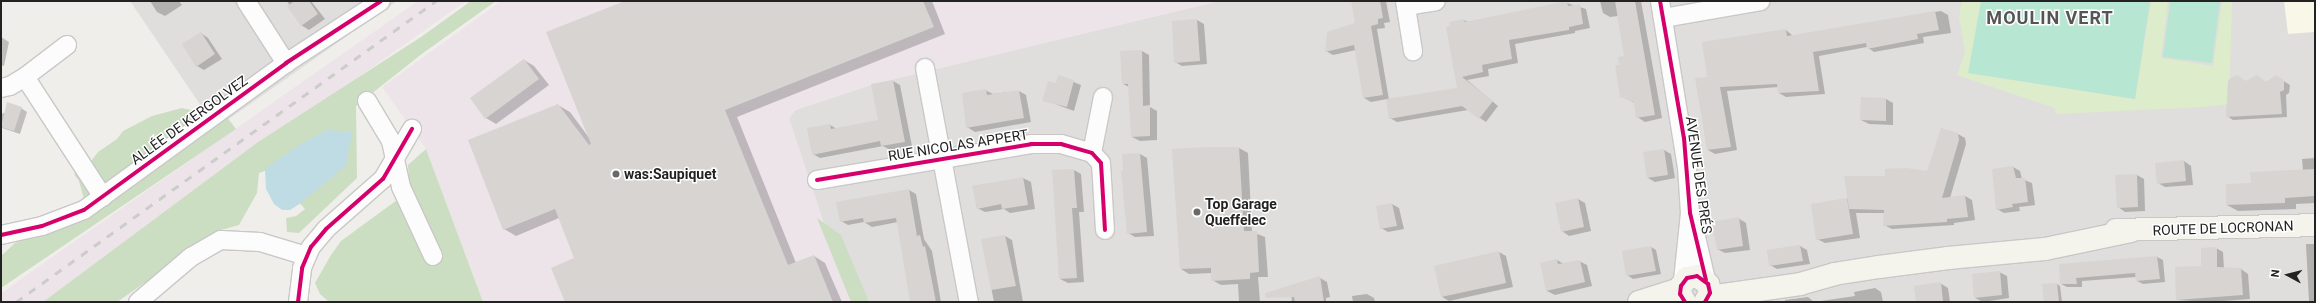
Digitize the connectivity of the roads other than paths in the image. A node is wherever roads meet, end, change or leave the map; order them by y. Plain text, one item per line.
1 (246, 1) edge
2 (381, 1) edge
3 (1436, 1) edge
4 (1761, 1) edge
5 (1405, 4) edge
6 (1661, 9) edge
7 (67, 45) dead end
8 (1413, 51) dead end
9 (286, 63) junction
10 (925, 68) dead end
11 (25, 77) junction
12 (1, 88) edge
13 (1103, 97) dead end
14 (367, 101) dead end
15 (412, 129) dead end
16 (1092, 153) junction
17 (943, 158) junction
18 (395, 162) junction
19 (817, 180) dead end
20 (103, 197) junction
21 (1690, 213) junction
22 (2315, 225) edge
23 (1105, 230) dead end
24 (1, 235) edge
25 (306, 256) junction
26 (433, 256) dead end
27 (1707, 291) edge
28 (1683, 294) edge
29 (138, 302) edge
30 (298, 302) edge
31 (969, 302) edge
32 (1641, 302) edge

1 - 9 street
2 - 9 street, ALLÉE DE KERGOLVEZ
3 - 5 street
4 - 6 street
5 - 8 street
6 - 21 street, AVENUE DES PRÉS
7 - 11 street
9 - 20 street, ALLÉE DE KERGOLVEZ
10 - 17 street, RUE NICOLAS APPERT
11 - 12 street
11 - 20 street
13 - 16 street
14 - 18 street
15 - 18 street
16 - 17 street, RUE NICOLAS APPERT
16 - 23 street
17 - 19 street, RUE NICOLAS APPERT
17 - 31 street, RUE NICOLAS APPERT
18 - 25 street
18 - 26 street
20 - 24 street, ALLÉE DE KERGOLVEZ
21 - 27 street, AVENUE DES PRÉS
21 - 28 street, AVENUE DES PRÉS
22 - 27 main road, ROUTE DE LOCRONAN
25 - 29 street
25 - 30 street
27 - 28 main road, ROUTE DE LOCRONAN
28 - 32 main road

